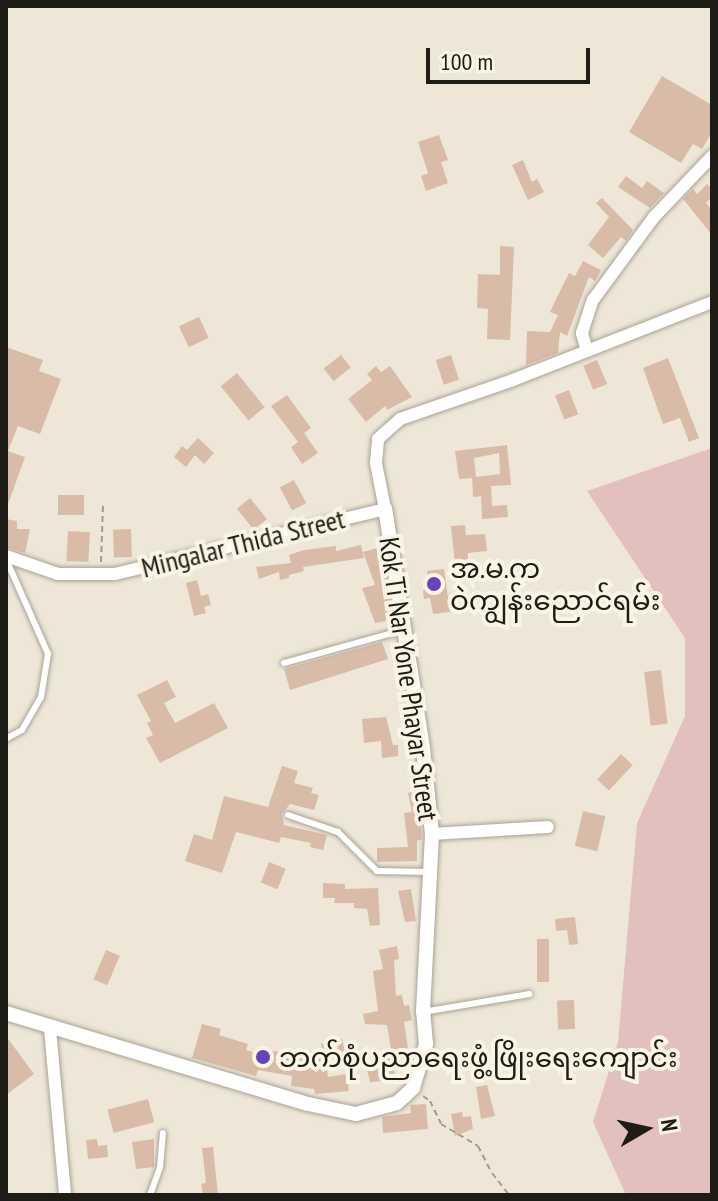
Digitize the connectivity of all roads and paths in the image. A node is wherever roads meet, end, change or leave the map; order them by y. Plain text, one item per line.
1 (712, 156) edge
2 (712, 302) edge
3 (587, 351) junction
4 (103, 506) dead end
5 (385, 509) junction
6 (6, 558) edge
7 (101, 575) junction
8 (403, 630) junction
9 (284, 663) dead end
10 (6, 739) edge
11 (288, 815) dead end
12 (548, 827) dead end
13 (432, 834) junction
14 (429, 872) junction
15 (529, 994) dead end
16 (423, 1012) junction
17 (6, 1013) edge
18 (50, 1029) junction
19 (413, 1088) junction
20 (163, 1133) dead end
21 (65, 1195) edge
22 (150, 1195) edge
23 (509, 1195) edge

1 - 3 street
2 - 3 street, Mingalar Thida Street
3 - 5 street, Mingalar Thida Street
4 - 7 path
5 - 7 street, Mingalar Thida Street
5 - 8 street, Kok Ti Nar Yone Phayar Street
6 - 7 street, Mingalar Thida Street
6 - 10 lane
8 - 9 lane
8 - 13 street, Kok Ti Nar Yone Phayar Street
11 - 14 lane
12 - 13 street
13 - 14 street, Kok Ti Nar Yone Phayar Street
14 - 16 street, Kok Ti Nar Yone Phayar Street
15 - 16 lane
16 - 19 street, Kok Ti Nar Yone Phayar Street
17 - 18 street
18 - 19 street
18 - 21 street
19 - 23 path
20 - 22 lane

